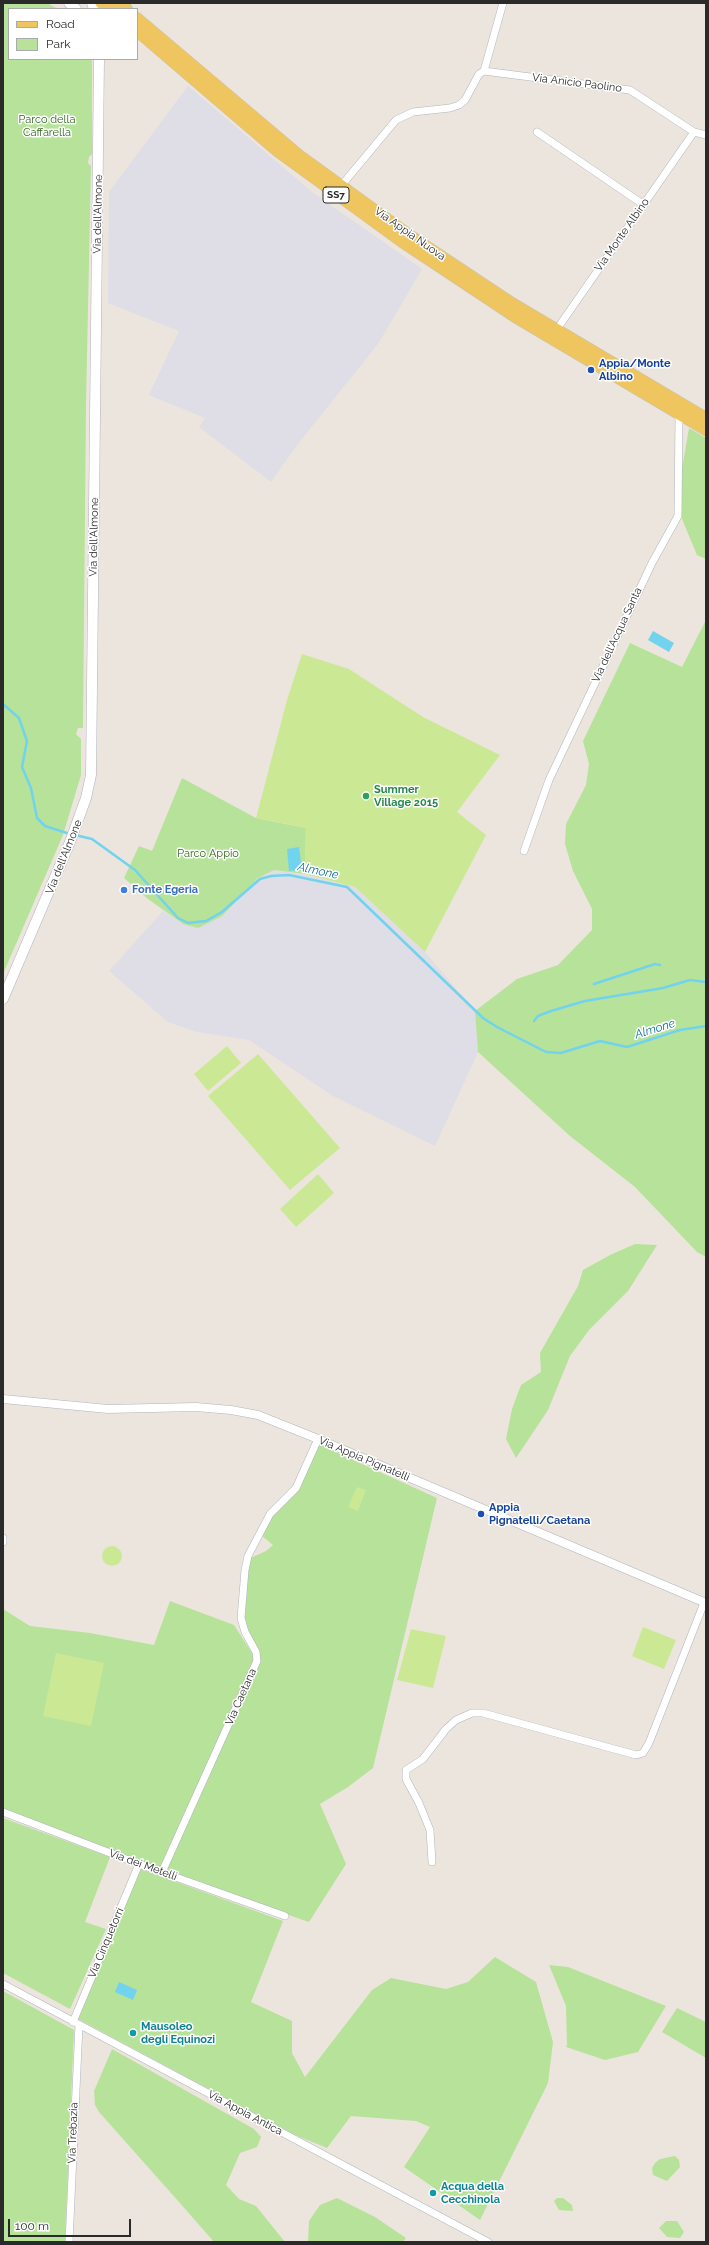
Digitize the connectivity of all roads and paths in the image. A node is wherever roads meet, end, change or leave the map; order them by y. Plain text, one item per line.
1 (503, 3) edge
2 (138, 19) edge
3 (138, 32) edge
4 (99, 60) edge
5 (484, 71) junction
6 (537, 132) dead end
7 (694, 132) junction
8 (706, 135) edge
9 (341, 186) junction
10 (644, 205) junction
11 (553, 334) junction
12 (679, 415) junction
13 (706, 418) edge
14 (706, 430) edge
15 (524, 851) dead end
16 (3, 999) edge
17 (3, 1399) edge
18 (318, 1439) junction
19 (3, 1538) edge
20 (3, 1542) edge
21 (705, 1603) edge
22 (3, 1812) edge
23 (432, 1862) dead end
24 (139, 1864) junction
25 (162, 1872) junction
26 (285, 1916) dead end
27 (3, 1984) edge
28 (76, 2023) junction
29 (69, 2242) edge
30 (488, 2242) edge

1 - 5 street
2 - 9 main road, Via Appia Nuova / SS7
3 - 11 main road, Via Appia Nuova / SS7
4 - 16 main road, Via dell'Almone
5 - 7 street, Via Anicio Paolino
5 - 9 street
6 - 10 street
7 - 8 street, Via Anicio Paolino
7 - 10 street, Via Monte Albino
9 - 11 main road, Via Appia Nuova / SS7
10 - 11 street, Via Monte Albino
11 - 12 main road, Via Appia Nuova / SS7
11 - 13 main road, Via Appia Nuova / SS7
12 - 14 main road, Via Appia Nuova / SS7
12 - 15 street, Via dell'Acqua Santa
17 - 18 street, Via Appia Pignatelli
18 - 21 street, Via Appia Pignatelli
18 - 25 street, Via Caetana
19 - 20 street
21 - 23 street
22 - 24 street, Via dei Metelli
24 - 25 street, Via dei Metelli
24 - 28 street, Via Cinquetorri
25 - 26 street, Via dei Metelli
27 - 28 street, Via Appia Antica
28 - 29 street, Via Trebazia
28 - 30 street, Via Appia Antica

